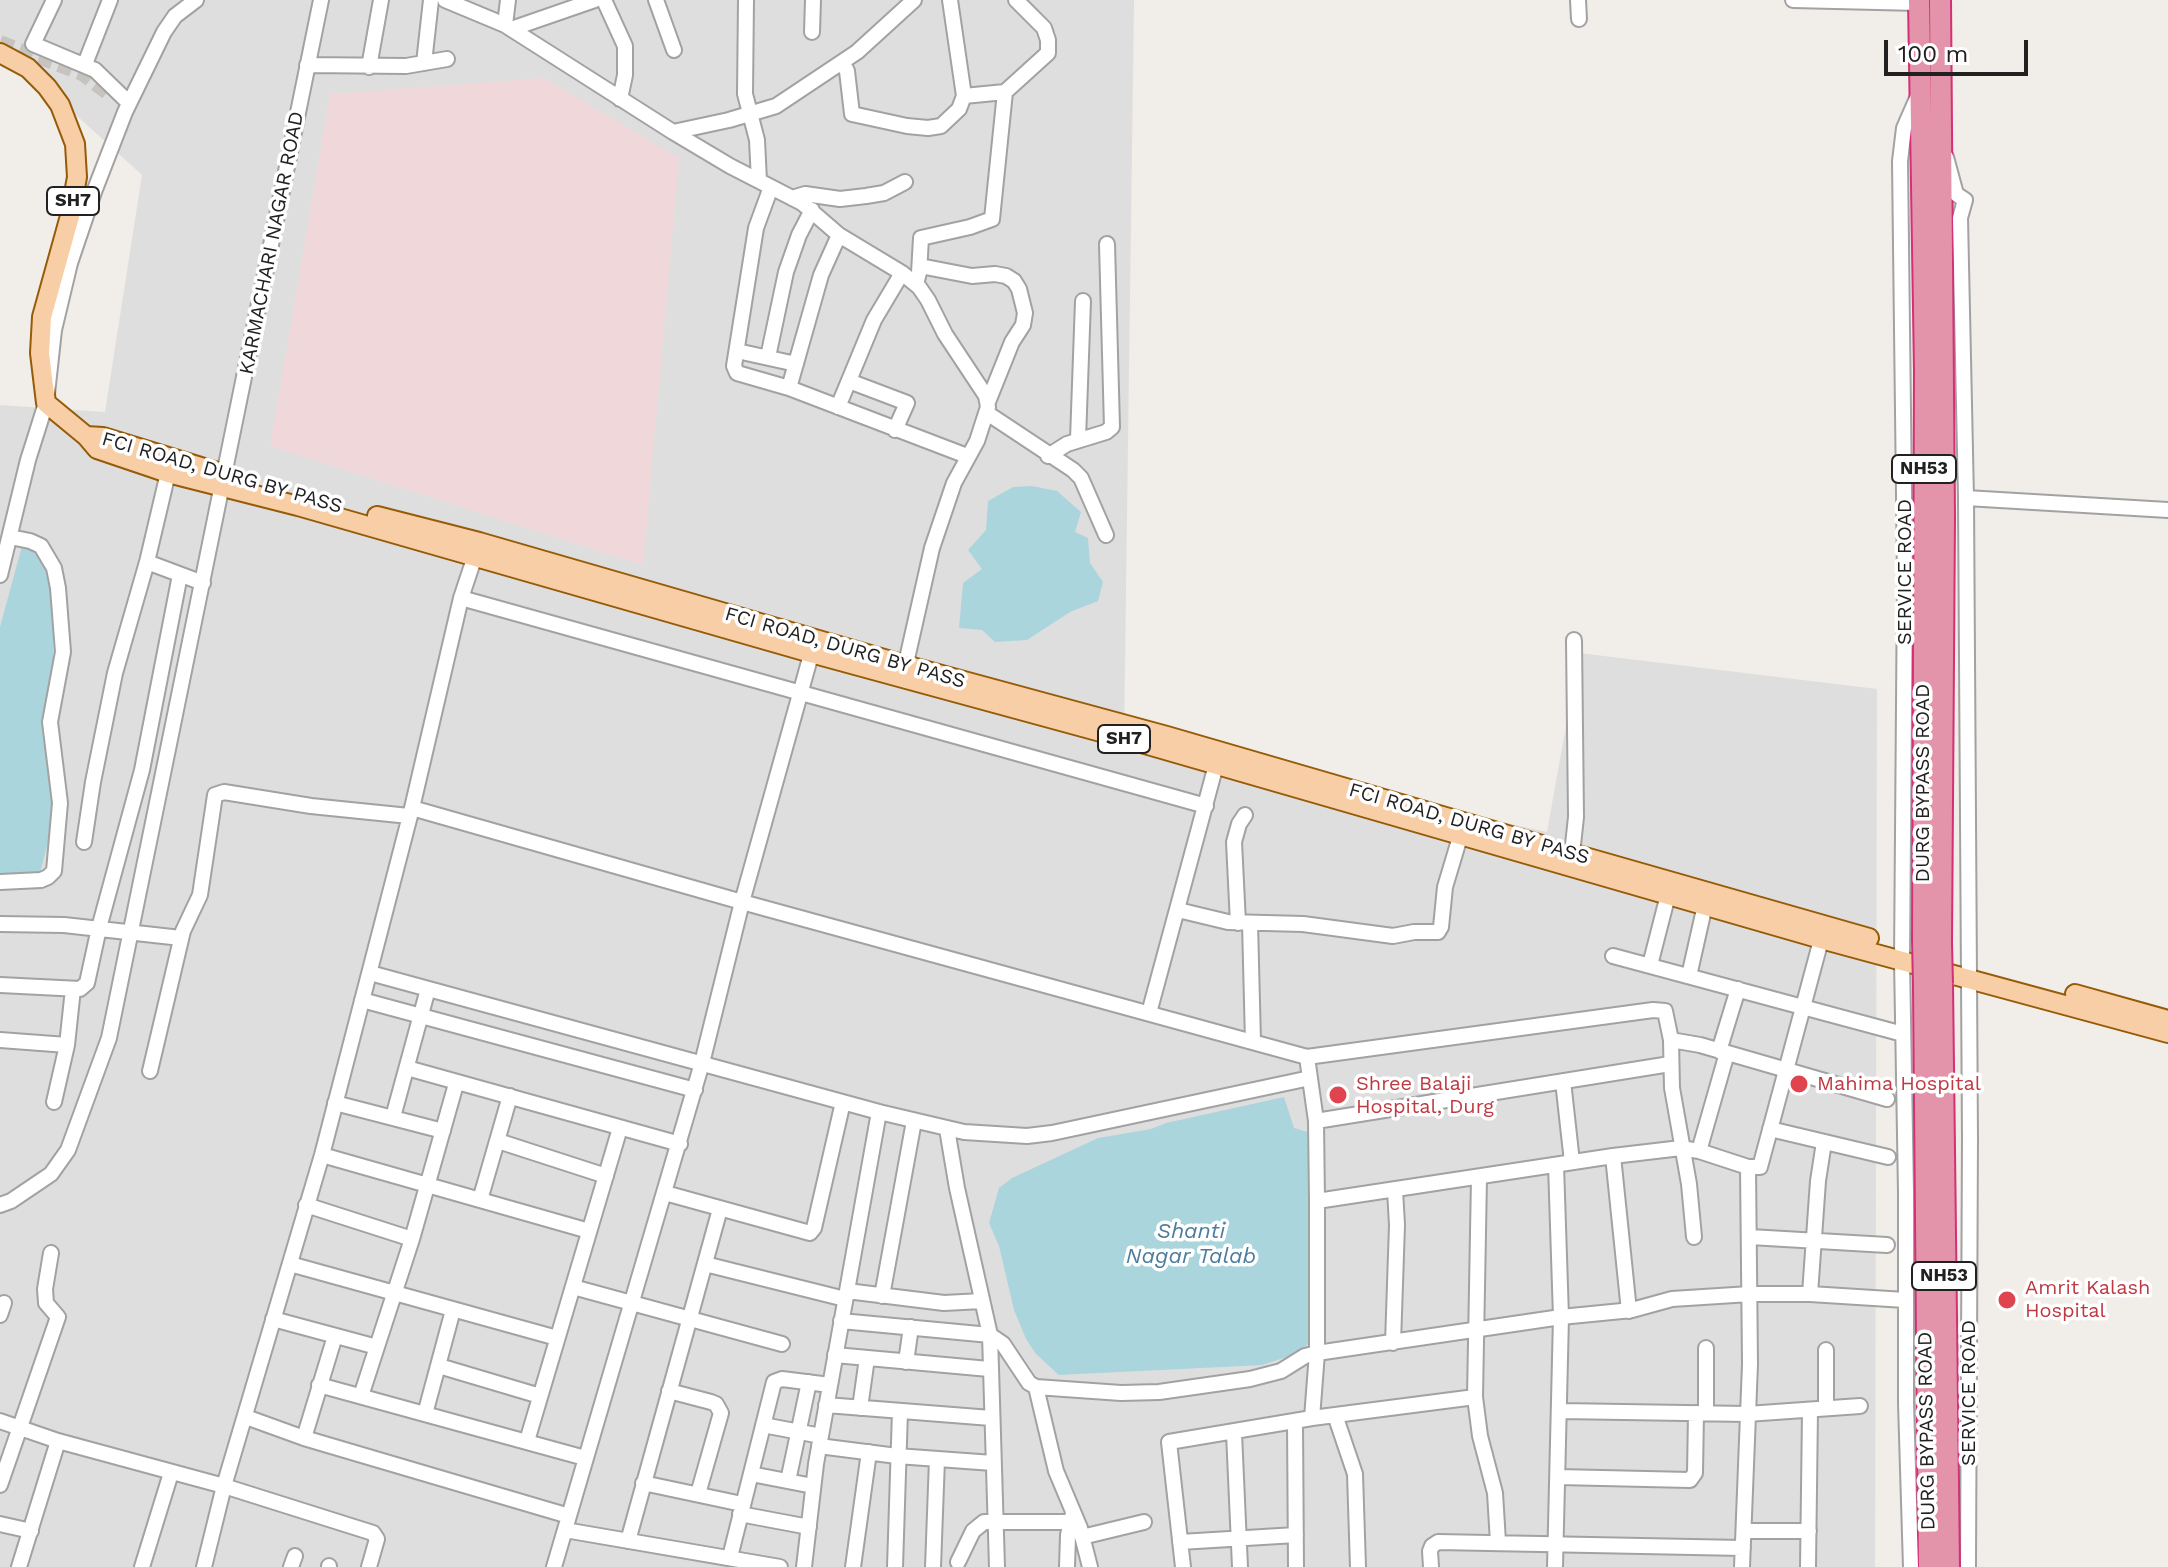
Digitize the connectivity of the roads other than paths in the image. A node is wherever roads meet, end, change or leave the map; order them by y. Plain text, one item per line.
1 (54, 0) edge
2 (110, 0) edge
3 (196, 0) edge
4 (321, 0) edge
5 (381, 0) edge
6 (431, 0) edge
7 (508, 0) edge
8 (595, 0) edge
9 (604, 0) edge
10 (656, 0) edge
11 (746, 0) edge
12 (813, 0) edge
13 (914, 0) edge
14 (950, 0) edge
15 (1016, 0) edge
16 (1578, 0) edge
17 (1795, 0) edge
18 (1940, 0) edge
19 (449, 1) edge
20 (1919, 2) edge
21 (1579, 19) dead end
22 (508, 27) junction
23 (812, 32) dead end
24 (674, 50) dead end
25 (0, 53) edge
26 (447, 59) dead end
27 (842, 62) junction
28 (424, 63) junction
29 (85, 64) junction
30 (307, 65) junction
31 (369, 67) junction
32 (1005, 92) junction
33 (1919, 92) junction
34 (111, 96) tunnel mouth
35 (964, 96) junction
36 (620, 99) junction
37 (127, 108) junction
38 (750, 115) junction
39 (673, 132) junction
40 (1941, 142) junction
41 (905, 182) dead end
42 (765, 184) junction
43 (792, 198) junction
44 (828, 198) junction
45 (814, 212) junction
46 (839, 235) junction
47 (1107, 244) dead end
48 (920, 266) junction
49 (902, 273) junction
50 (916, 284) junction
51 (1083, 301) dead end
52 (737, 351) junction
53 (768, 357) junction
54 (796, 364) junction
55 (849, 381) junction
56 (789, 388) junction
57 (46, 403) junction
58 (838, 407) junction
59 (987, 408) junction
60 (895, 430) junction
61 (86, 436) junction
62 (1078, 439) junction
63 (967, 456) junction
64 (1048, 456) junction
65 (168, 473) junction
66 (224, 481) junction
67 (1966, 498) junction
68 (2168, 510) edge
69 (1106, 535) dead end
70 (10, 537) junction
71 (477, 550) junction
72 (147, 562) junction
73 (0, 575) edge
74 (180, 575) junction
75 (203, 583) junction
76 (461, 598) junction
77 (1574, 640) dead end
78 (813, 646) junction
79 (904, 672) junction
80 (799, 692) junction
81 (1216, 765) junction
82 (1206, 806) junction
83 (410, 812) junction
84 (1245, 815) dead end
85 (1462, 829) junction
86 (84, 842) dead end
87 (1572, 854) junction
88 (0, 882) edge
89 (1668, 895) junction
90 (742, 902) junction
91 (1705, 905) junction
92 (1178, 910) junction
93 (1244, 923) junction
94 (0, 924) edge
95 (99, 928) junction
96 (132, 931) junction
97 (1823, 932) junction
98 (181, 938) junction
99 (1932, 941) junction
100 (1902, 954) junction
101 (1613, 956) dead end
102 (1650, 965) junction
103 (1968, 972) junction
104 (370, 973) junction
105 (1689, 976) junction
106 (0, 985) edge
107 (1933, 986) junction
108 (73, 989) junction
109 (428, 989) junction
110 (1738, 989) junction
111 (362, 1000) junction
112 (1802, 1007) junction
113 (1149, 1013) junction
114 (420, 1015) junction
115 (2167, 1026) edge
116 (1903, 1034) junction
117 (0, 1040) edge
118 (1671, 1040) junction
119 (1253, 1042) junction
120 (67, 1045) junction
121 (1723, 1052) junction
122 (1307, 1057) junction
123 (702, 1063) junction
124 (1670, 1064) junction
125 (407, 1068) junction
126 (1785, 1070) junction
127 (150, 1071) dead end
128 (1310, 1078) junction
129 (1563, 1081) junction
130 (456, 1084) junction
131 (695, 1090) junction
132 (510, 1096) junction
133 (1887, 1099) dead end
134 (54, 1102) dead end
135 (843, 1102) junction
136 (335, 1103) junction
137 (879, 1112) junction
138 (393, 1117) junction
139 (914, 1121) junction
140 (1316, 1121) junction
141 (620, 1128) junction
142 (947, 1129) junction
143 (1770, 1129) junction
144 (443, 1131) junction
145 (498, 1141) junction
146 (1824, 1142) junction
147 (680, 1144) junction
148 (1681, 1148) junction
149 (1699, 1151) junction
150 (322, 1155) junction
151 (1613, 1156) junction
152 (1888, 1157) dead end
153 (1572, 1162) junction
154 (1556, 1165) junction
155 (1748, 1167) junction
156 (606, 1176) junction
157 (1479, 1178) junction
158 (426, 1185) junction
159 (1395, 1190) junction
160 (665, 1193) junction
161 (480, 1200) junction
162 (1317, 1201) junction
163 (0, 1205) edge
164 (306, 1205) junction
165 (720, 1209) junction
166 (589, 1231) junction
167 (1694, 1237) dead end
168 (1750, 1237) junction
169 (412, 1239) junction
170 (1814, 1241) junction
171 (1887, 1245) dead end
172 (51, 1253) dead end
173 (290, 1264) junction
174 (705, 1264) junction
175 (573, 1287) junction
176 (393, 1293) junction
177 (1750, 1294) junction
178 (1810, 1294) junction
179 (846, 1295) junction
180 (882, 1296) junction
181 (1905, 1300) junction
182 (982, 1301) junction
183 (631, 1304) junction
184 (453, 1310) junction
185 (1629, 1311) junction
186 (1561, 1317) junction
187 (273, 1319) junction
188 (689, 1320) junction
189 (841, 1321) junction
190 (911, 1327) junction
191 (1475, 1328) junction
192 (990, 1335) junction
193 (335, 1336) junction
194 (557, 1338) junction
195 (1393, 1343) junction
196 (782, 1344) dead end
197 (377, 1347) junction
198 (1706, 1348) dead end
199 (1826, 1350) dead end
200 (1317, 1353) junction
201 (835, 1355) junction
202 (867, 1358) junction
203 (906, 1362) junction
204 (439, 1366) junction
205 (989, 1369) junction
206 (809, 1382) junction
207 (319, 1385) junction
208 (830, 1385) junction
209 (1036, 1387) junction
210 (669, 1391) junction
211 (361, 1396) junction
212 (540, 1396) junction
213 (1475, 1397) junction
214 (826, 1405) junction
215 (1860, 1406) dead end
216 (860, 1408) junction
217 (1826, 1408) junction
218 (900, 1411) junction
219 (1561, 1411) junction
220 (1810, 1411) junction
221 (1701, 1413) junction
222 (425, 1414) junction
223 (1747, 1414) junction
224 (1335, 1415) junction
225 (246, 1417) junction
226 (991, 1418) junction
227 (1312, 1418) junction
228 (0, 1421) edge
229 (1295, 1422) junction
230 (763, 1425) junction
231 (18, 1428) junction
232 (799, 1432) junction
233 (1234, 1433) junction
234 (304, 1438) junction
235 (58, 1441) junction
236 (527, 1441) junction
237 (820, 1441) junction
238 (869, 1452) junction
239 (897, 1456) junction
240 (585, 1458) junction
241 (937, 1459) junction
242 (993, 1463) junction
243 (171, 1473) junction
244 (751, 1474) junction
245 (1558, 1477) junction
246 (788, 1481) junction
247 (643, 1483) junction
248 (0, 1485) edge
249 (224, 1486) junction
250 (813, 1486) junction
251 (698, 1494) junction
252 (741, 1509) junction
253 (1072, 1517) junction
254 (997, 1522) junction
255 (1144, 1522) dead end
256 (567, 1523) junction
257 (0, 1524) edge
258 (809, 1527) junction
259 (31, 1531) junction
260 (1744, 1531) junction
261 (1809, 1531) junction
262 (1296, 1535) junction
263 (1082, 1537) junction
264 (1239, 1538) junction
265 (628, 1541) junction
266 (1180, 1542) junction
267 (1498, 1542) junction
268 (1555, 1545) junction
269 (1743, 1548) junction
270 (730, 1557) junction
271 (709, 1560) edge
272 (958, 1562) dead end
273 (756, 1564) edge
274 (19, 1567) edge
275 (142, 1567) edge
276 (204, 1567) edge
277 (369, 1567) edge
278 (554, 1567) edge
279 (780, 1567) edge
280 (804, 1567) edge
281 (853, 1567) edge
282 (895, 1567) edge
283 (933, 1567) edge
284 (997, 1567) edge
285 (1067, 1567) edge
286 (1090, 1567) edge
287 (1183, 1567) edge
288 (1240, 1567) edge
289 (1296, 1567) edge
290 (1358, 1567) edge
291 (1431, 1567) edge
292 (1555, 1567) edge
293 (1742, 1567) edge
294 (1808, 1567) edge
295 (1911, 1567) edge
296 (1929, 1567) edge
297 (1949, 1567) edge
298 (1968, 1567) edge

1 - 29 street
2 - 29 street
3 - 37 street
4 - 30 street, KARMACHARI NAGAR ROAD
5 - 31 street
6 - 28 street
7 - 22 street
8 - 22 street
9 - 36 street
10 - 24 street
11 - 38 street
12 - 23 street
13 - 27 street
14 - 35 street
15 - 32 street
16 - 21 street
17 - 20 street
18 - 40 highway, DURG BYPASS ROAD / NH53
19 - 22 street
20 - 33 highway, DURG BYPASS ROAD / NH53
22 - 36 street
25 - 57 main road, SH7
26 - 28 street
27 - 35 street
27 - 38 street
28 - 31 street
29 - 37 street
30 - 31 street
30 - 66 street, KARMACHARI NAGAR ROAD
32 - 35 street
32 - 48 street
33 - 99 highway, DURG BYPASS ROAD / NH53
33 - 100 street, SERVICE ROAD
34 - 37 street
36 - 39 street
37 - 57 street
38 - 39 street
38 - 42 street
39 - 42 street
40 - 67 street, SERVICE ROAD
40 - 99 highway, DURG BYPASS ROAD / NH53
41 - 44 street
42 - 43 street
42 - 52 street
43 - 44 street
43 - 45 street
44 - 45 street
45 - 46 street
45 - 53 street
46 - 49 street
46 - 54 street
47 - 62 street
48 - 50 street
48 - 59 street
49 - 50 street
49 - 55 street
50 - 59 street
51 - 62 street
52 - 53 street
52 - 56 street
53 - 54 street
54 - 56 street
55 - 58 street
55 - 60 street
56 - 58 street
57 - 61 main road, SH7
57 - 70 street
58 - 60 street
59 - 63 street
59 - 64 street
60 - 63 street
61 - 65 main road, FCI ROAD, DURG BY PASS / SH7
61 - 66 main road, FCI ROAD, DURG BY PASS / SH7
62 - 64 street
63 - 79 street
64 - 69 street
65 - 66 main road, FCI ROAD, DURG BY PASS / SH7
65 - 72 street
66 - 71 main road, FCI ROAD, DURG BY PASS / SH7
66 - 75 street, KARMACHARI NAGAR ROAD
67 - 68 street
67 - 103 street, SERVICE ROAD
70 - 73 street
70 - 88 street
71 - 76 street
71 - 78 main road, FCI ROAD, DURG BY PASS / SH7
72 - 74 street
72 - 86 street
74 - 75 street
74 - 95 street
75 - 96 street, KARMACHARI NAGAR ROAD
76 - 80 street
76 - 83 street
77 - 87 street
78 - 79 main road, FCI ROAD, DURG BY PASS / SH7
78 - 80 street
79 - 81 main road, FCI ROAD, DURG BY PASS / SH7
79 - 85 main road, FCI ROAD, DURG BY PASS / SH7
80 - 82 street
80 - 90 street
81 - 82 street
81 - 85 main road, FCI ROAD, DURG BY PASS / SH7
82 - 92 street
83 - 90 street
83 - 98 street
83 - 104 street
84 - 93 street
85 - 87 main road, FCI ROAD, DURG BY PASS / SH7
85 - 89 main road, FCI ROAD, DURG BY PASS / SH7
85 - 93 street
87 - 97 main road, FCI ROAD, DURG BY PASS / SH7
89 - 91 main road, FCI ROAD, DURG BY PASS / SH7
89 - 102 street
90 - 113 street
90 - 123 street
91 - 97 main road, FCI ROAD, DURG BY PASS / SH7
91 - 105 street
92 - 93 street
92 - 113 street
93 - 119 street
94 - 95 street
95 - 96 street
95 - 108 street
96 - 98 street
96 - 163 street, KARMACHARI NAGAR ROAD
97 - 100 main road, FCI ROAD, DURG BY PASS / SH7
97 - 112 street
98 - 127 street
99 - 107 highway, DURG BYPASS ROAD / NH53, bridge
100 - 103 main road, FCI ROAD, DURG BY PASS / SH7
100 - 116 street, SERVICE ROAD
101 - 102 street
102 - 105 street
103 - 115 main road, FCI ROAD, DURG BY PASS / SH7
103 - 298 street, SERVICE ROAD
104 - 109 street
104 - 111 street
105 - 110 street
106 - 108 street
107 - 296 highway, DURG BYPASS ROAD / NH53
107 - 297 highway, DURG BYPASS ROAD / NH53
108 - 120 street
109 - 114 street
109 - 123 street
110 - 112 street
110 - 121 street
111 - 114 street
111 - 136 street
112 - 116 street
112 - 126 street
113 - 119 street
114 - 125 street
114 - 131 street
116 - 181 street, SERVICE ROAD
117 - 120 street
118 - 121 street
118 - 122 street
118 - 124 street
119 - 122 street
120 - 134 street
121 - 126 street
121 - 149 street
122 - 128 street
123 - 131 street
123 - 135 street
124 - 129 street
124 - 148 street
125 - 130 street
125 - 138 street
126 - 133 street
126 - 143 street
128 - 140 street
128 - 142 street
129 - 140 street
129 - 153 street
130 - 132 street
130 - 144 street
131 - 147 street
132 - 141 street
132 - 145 street
135 - 137 street
135 - 165 street
136 - 138 street
136 - 150 street
137 - 139 street
137 - 179 street
138 - 144 street
139 - 142 street
139 - 180 street
140 - 162 street
141 - 147 street
141 - 156 street
142 - 182 street
143 - 146 street
143 - 155 street
144 - 158 street
145 - 156 street
145 - 161 street
146 - 152 street
146 - 170 street
147 - 160 street
148 - 149 street
148 - 151 street
148 - 167 street
149 - 155 street
150 - 158 street
150 - 164 street
151 - 153 street
151 - 185 street
153 - 154 street
154 - 157 street
154 - 186 street
155 - 168 street
156 - 166 street
157 - 159 street
157 - 191 street
158 - 161 street
158 - 169 street
159 - 162 street
159 - 195 street
160 - 165 street
160 - 183 street
161 - 166 street
162 - 200 street
164 - 169 street
164 - 173 street
165 - 174 street
166 - 175 street
168 - 170 street
168 - 177 street
169 - 176 street
170 - 171 street
170 - 178 street
172 - 231 street
173 - 176 street
173 - 187 street
174 - 179 street
174 - 188 street
175 - 183 street
175 - 194 street
176 - 184 street
176 - 197 street
177 - 178 street
177 - 185 street
177 - 223 street
178 - 181 street
179 - 180 street
179 - 189 street
180 - 182 street
181 - 295 street, SERVICE ROAD
182 - 192 street
183 - 188 street
183 - 240 street
184 - 194 street
184 - 204 street
185 - 186 street
186 - 191 street
186 - 219 street
187 - 193 street
187 - 225 street
188 - 196 street
188 - 210 street
189 - 190 street
189 - 201 street
190 - 192 street
190 - 203 street
191 - 195 street
191 - 213 street
192 - 205 street
192 - 209 street
193 - 197 street
193 - 207 street
194 - 212 street
195 - 200 street
197 - 211 street
198 - 221 street
199 - 217 street
200 - 209 street
200 - 227 street
201 - 202 street
201 - 208 street
202 - 203 street
202 - 216 street
203 - 205 street
204 - 212 street
204 - 222 street
205 - 226 street
206 - 208 street
206 - 230 street
206 - 232 street
207 - 211 street
207 - 234 street
208 - 214 street
209 - 253 street
210 - 247 street
210 - 251 street
211 - 222 street
212 - 236 street
213 - 224 street
213 - 267 street
214 - 216 street
214 - 237 street
215 - 217 street
216 - 218 street
217 - 220 street
218 - 226 street
218 - 239 street
219 - 221 street
219 - 245 street
220 - 223 street
220 - 261 street
221 - 223 street
221 - 245 street
222 - 236 street
223 - 260 street
224 - 227 street
224 - 290 street
225 - 234 street
225 - 249 street
226 - 242 street
227 - 229 street
228 - 231 street
229 - 233 street
229 - 262 street
230 - 232 street
230 - 244 street
231 - 235 street
231 - 248 street
232 - 237 street
232 - 246 street
233 - 264 street
233 - 266 street
234 - 256 street
235 - 243 street
235 - 259 street
236 - 240 street
237 - 238 street
237 - 250 street
238 - 239 street
238 - 281 street
239 - 241 street
239 - 282 street
240 - 256 street
241 - 242 street
241 - 283 street
242 - 254 street
243 - 249 street
243 - 275 street
244 - 246 street
244 - 252 street
245 - 268 street
246 - 250 street
247 - 251 street
247 - 265 street
249 - 276 street
249 - 277 street
250 - 258 street
251 - 252 street
252 - 258 street
252 - 270 street
253 - 254 street
253 - 263 street
253 - 285 street
254 - 272 street
254 - 284 street
255 - 263 street
256 - 265 street
256 - 278 street
257 - 259 street
258 - 280 street
259 - 274 street
260 - 261 street
260 - 269 street
261 - 294 street
262 - 264 street
262 - 289 street
263 - 286 street
264 - 266 street
264 - 288 street
265 - 271 street
266 - 287 street
267 - 268 street
267 - 291 street
268 - 269 street
268 - 292 street
269 - 293 street
270 - 271 street
270 - 273 street
273 - 279 street

